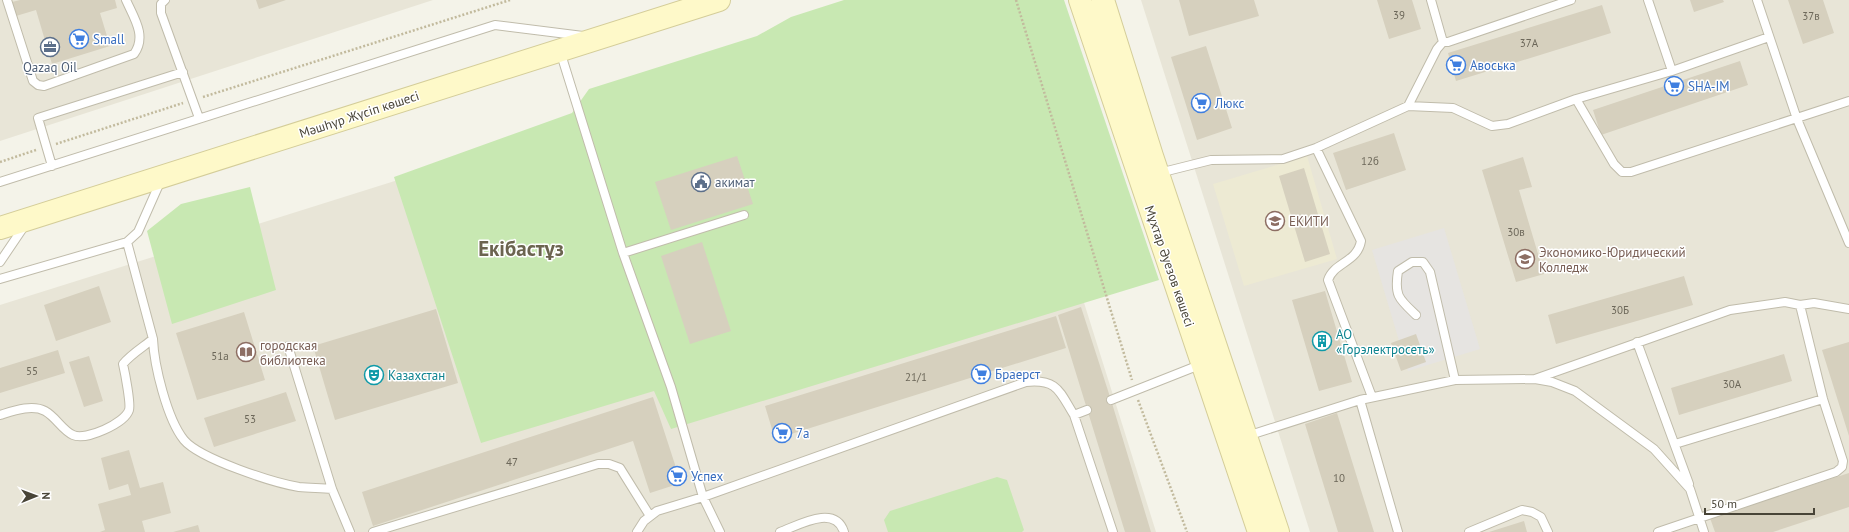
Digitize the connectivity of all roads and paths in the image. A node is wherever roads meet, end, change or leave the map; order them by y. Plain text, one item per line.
1 (7, 0) edge
2 (126, 0) edge
3 (510, 0) edge
4 (719, 0) edge
5 (1016, 0) edge
6 (1080, 0) edge
7 (1103, 0) edge
8 (1431, 0) edge
9 (1571, 0) edge
10 (1648, 0) edge
11 (1757, 0) edge
12 (163, 1) edge
13 (1769, 37) junction
14 (597, 38) junction
15 (1443, 42) junction
16 (560, 50) junction
17 (1672, 71) junction
18 (183, 72) junction
19 (1576, 99) junction
20 (193, 100) junction
21 (1849, 101) edge
22 (1408, 106) junction
23 (199, 118) junction
24 (1797, 119) junction
25 (46, 147) junction
26 (1316, 148) junction
27 (0, 162) edge
28 (52, 166) junction
29 (1158, 174) junction
30 (163, 176) junction
31 (0, 182) edge
32 (744, 215) dead end
33 (29, 219) junction
34 (0, 228) edge
35 (126, 242) junction
36 (1849, 243) edge
37 (624, 253) junction
38 (0, 262) edge
39 (0, 279) edge
40 (1800, 305) junction
41 (1849, 309) edge
42 (1416, 315) dead end
43 (153, 339) junction
44 (1637, 342) junction
45 (288, 346) dead end
46 (1211, 360) junction
47 (1535, 379) junction
48 (1455, 380) junction
49 (1135, 392) junction
50 (1372, 397) junction
51 (1823, 399) junction
52 (1111, 400) dead end
53 (1360, 400) junction
54 (1087, 410) dead end
55 (0, 415) edge
56 (1074, 415) junction
57 (1238, 439) junction
58 (1675, 444) junction
59 (332, 489) junction
60 (1690, 489) junction
61 (703, 497) junction
62 (650, 516) junction
63 (1700, 519) junction
64 (350, 532) edge
65 (373, 532) edge
66 (637, 532) edge
67 (720, 532) edge
68 (780, 532) edge
69 (844, 532) edge
70 (1113, 532) edge
71 (1187, 532) edge
72 (1259, 532) edge
73 (1278, 532) edge
74 (1398, 532) edge
75 (1469, 532) edge
76 (1548, 532) edge
77 (1658, 532) edge
78 (1704, 532) edge

1 - 2 lane
3 - 20 path
4 - 14 street, Мәшһүр Жүсіп көшесі
5 - 49 path
6 - 46 street, Мұхтар Әуезов көшесі
7 - 29 street, Мұхтар Әуезов көшесі
8 - 15 lane
9 - 15 lane
10 - 17 lane
11 - 13 lane
12 - 18 lane
13 - 17 lane
13 - 24 lane
14 - 16 street, Мәшһүр Жүсіп көшесі
14 - 23 lane
15 - 22 lane
16 - 30 street, Мәшһүр Жүсіп көшесі
16 - 37 lane
17 - 19 lane
18 - 20 lane
18 - 25 lane
19 - 22 lane
19 - 24 lane
20 - 23 lane
20 - 25 path
21 - 24 lane
22 - 26 lane
23 - 28 lane
24 - 36 lane
25 - 27 path
25 - 28 lane
26 - 29 lane
26 - 50 lane
28 - 31 lane
29 - 46 street, Мұхтар Әуезов көшесі
30 - 33 street, Мәшһүр Жүсіп көшесі
30 - 35 lane
32 - 37 lane
33 - 34 street, Мәшһүр Жүсіп көшесі
33 - 38 lane
35 - 39 lane
35 - 43 lane
37 - 61 lane
40 - 41 lane
40 - 44 lane
40 - 51 lane
42 - 48 lane
43 - 55 lane
43 - 59 lane
44 - 47 lane
44 - 58 lane
45 - 59 lane
46 - 49 lane
46 - 57 street, Мұхтар Әуезов көшесі
47 - 48 lane
47 - 60 lane
48 - 50 lane
49 - 52 lane
49 - 71 path
50 - 53 lane
51 - 58 lane
51 - 63 lane
53 - 57 lane
53 - 74 lane
54 - 56 lane
56 - 61 lane
56 - 70 lane
57 - 72 street, Мұхтар Әуезов көшесі
57 - 73 street, Мұхтар Әуезов көшесі
58 - 60 lane
59 - 64 lane
60 - 63 lane
61 - 62 lane
61 - 67 lane
62 - 65 lane
62 - 66 lane
63 - 77 lane
63 - 78 lane
68 - 69 lane
75 - 76 lane

